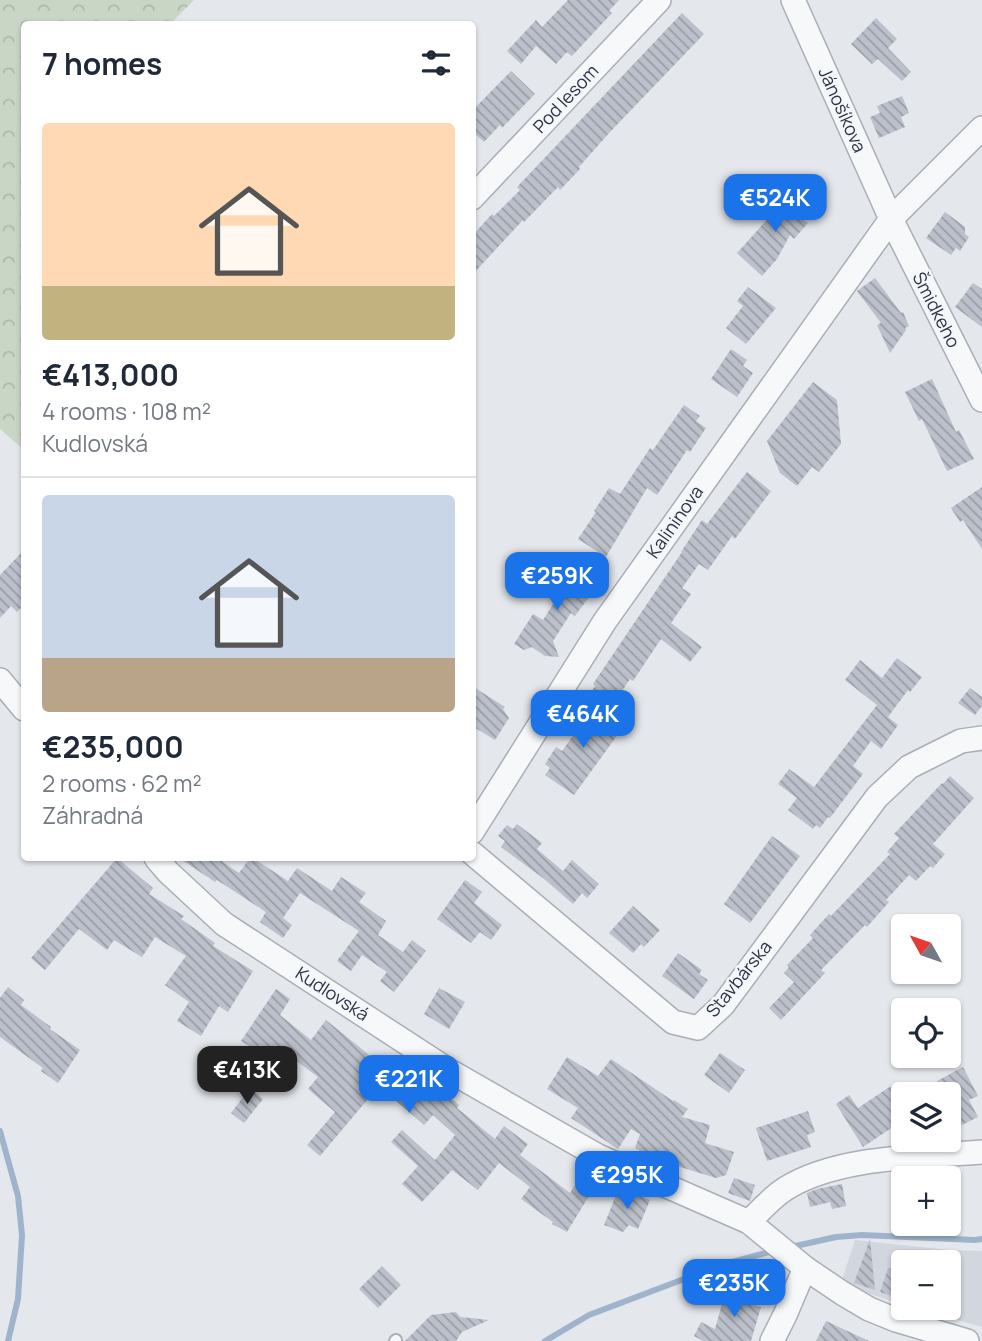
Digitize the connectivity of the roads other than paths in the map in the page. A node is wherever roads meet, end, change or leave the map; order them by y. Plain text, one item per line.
1 (659, 0) edge
2 (793, 0) edge
3 (982, 128) edge
4 (476, 194) edge
5 (891, 219) junction
6 (982, 400) edge
7 (0, 680) edge
8 (21, 705) edge
9 (982, 738) edge
10 (476, 826) edge
11 (476, 856) edge
12 (159, 861) edge
13 (982, 1152) edge
14 (749, 1222) junction
15 (799, 1263) junction
16 (772, 1341) edge
17 (967, 1341) edge

1 - 4 street, Pod lesom
2 - 5 street, Jánošíkova
3 - 5 street, Kalininova
5 - 6 street, Šmidkeho
5 - 10 street, Kalininova
7 - 8 street
9 - 11 street, Stavbárska
12 - 14 street, Kudlovská
13 - 14 street
14 - 15 street, Kudlovská
15 - 16 street
15 - 17 street, Kudlovská

